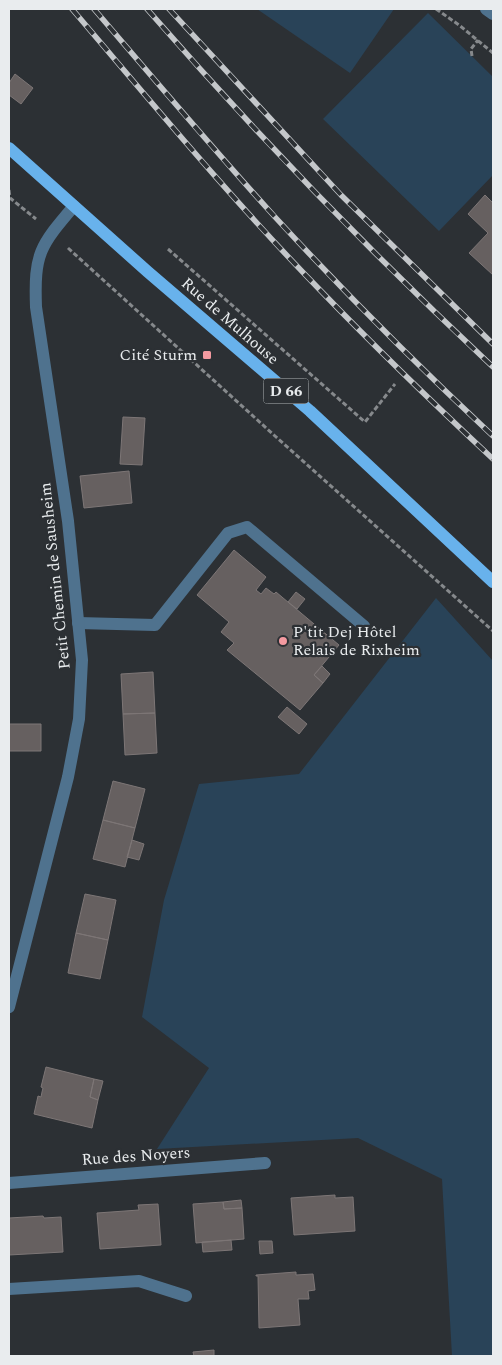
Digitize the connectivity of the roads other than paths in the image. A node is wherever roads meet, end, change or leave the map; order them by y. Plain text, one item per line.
1 (486, 9) edge
2 (493, 14) edge
3 (9, 148) edge
4 (74, 206) junction
5 (493, 582) edge
6 (78, 623) junction
7 (364, 626) dead end
8 (10, 999) edge
9 (265, 1163) dead end
10 (9, 1182) edge
11 (9, 1289) edge
12 (186, 1296) dead end

1 - 2 street
3 - 4 main road, Rue de Mulhouse / D 66
4 - 5 main road, Rue de Mulhouse / D 66
4 - 6 street, Petit Chemin de Sausheim
6 - 7 street
6 - 8 street, Petit Chemin de Sausheim
9 - 10 street, Rue des Noyers
11 - 12 street

